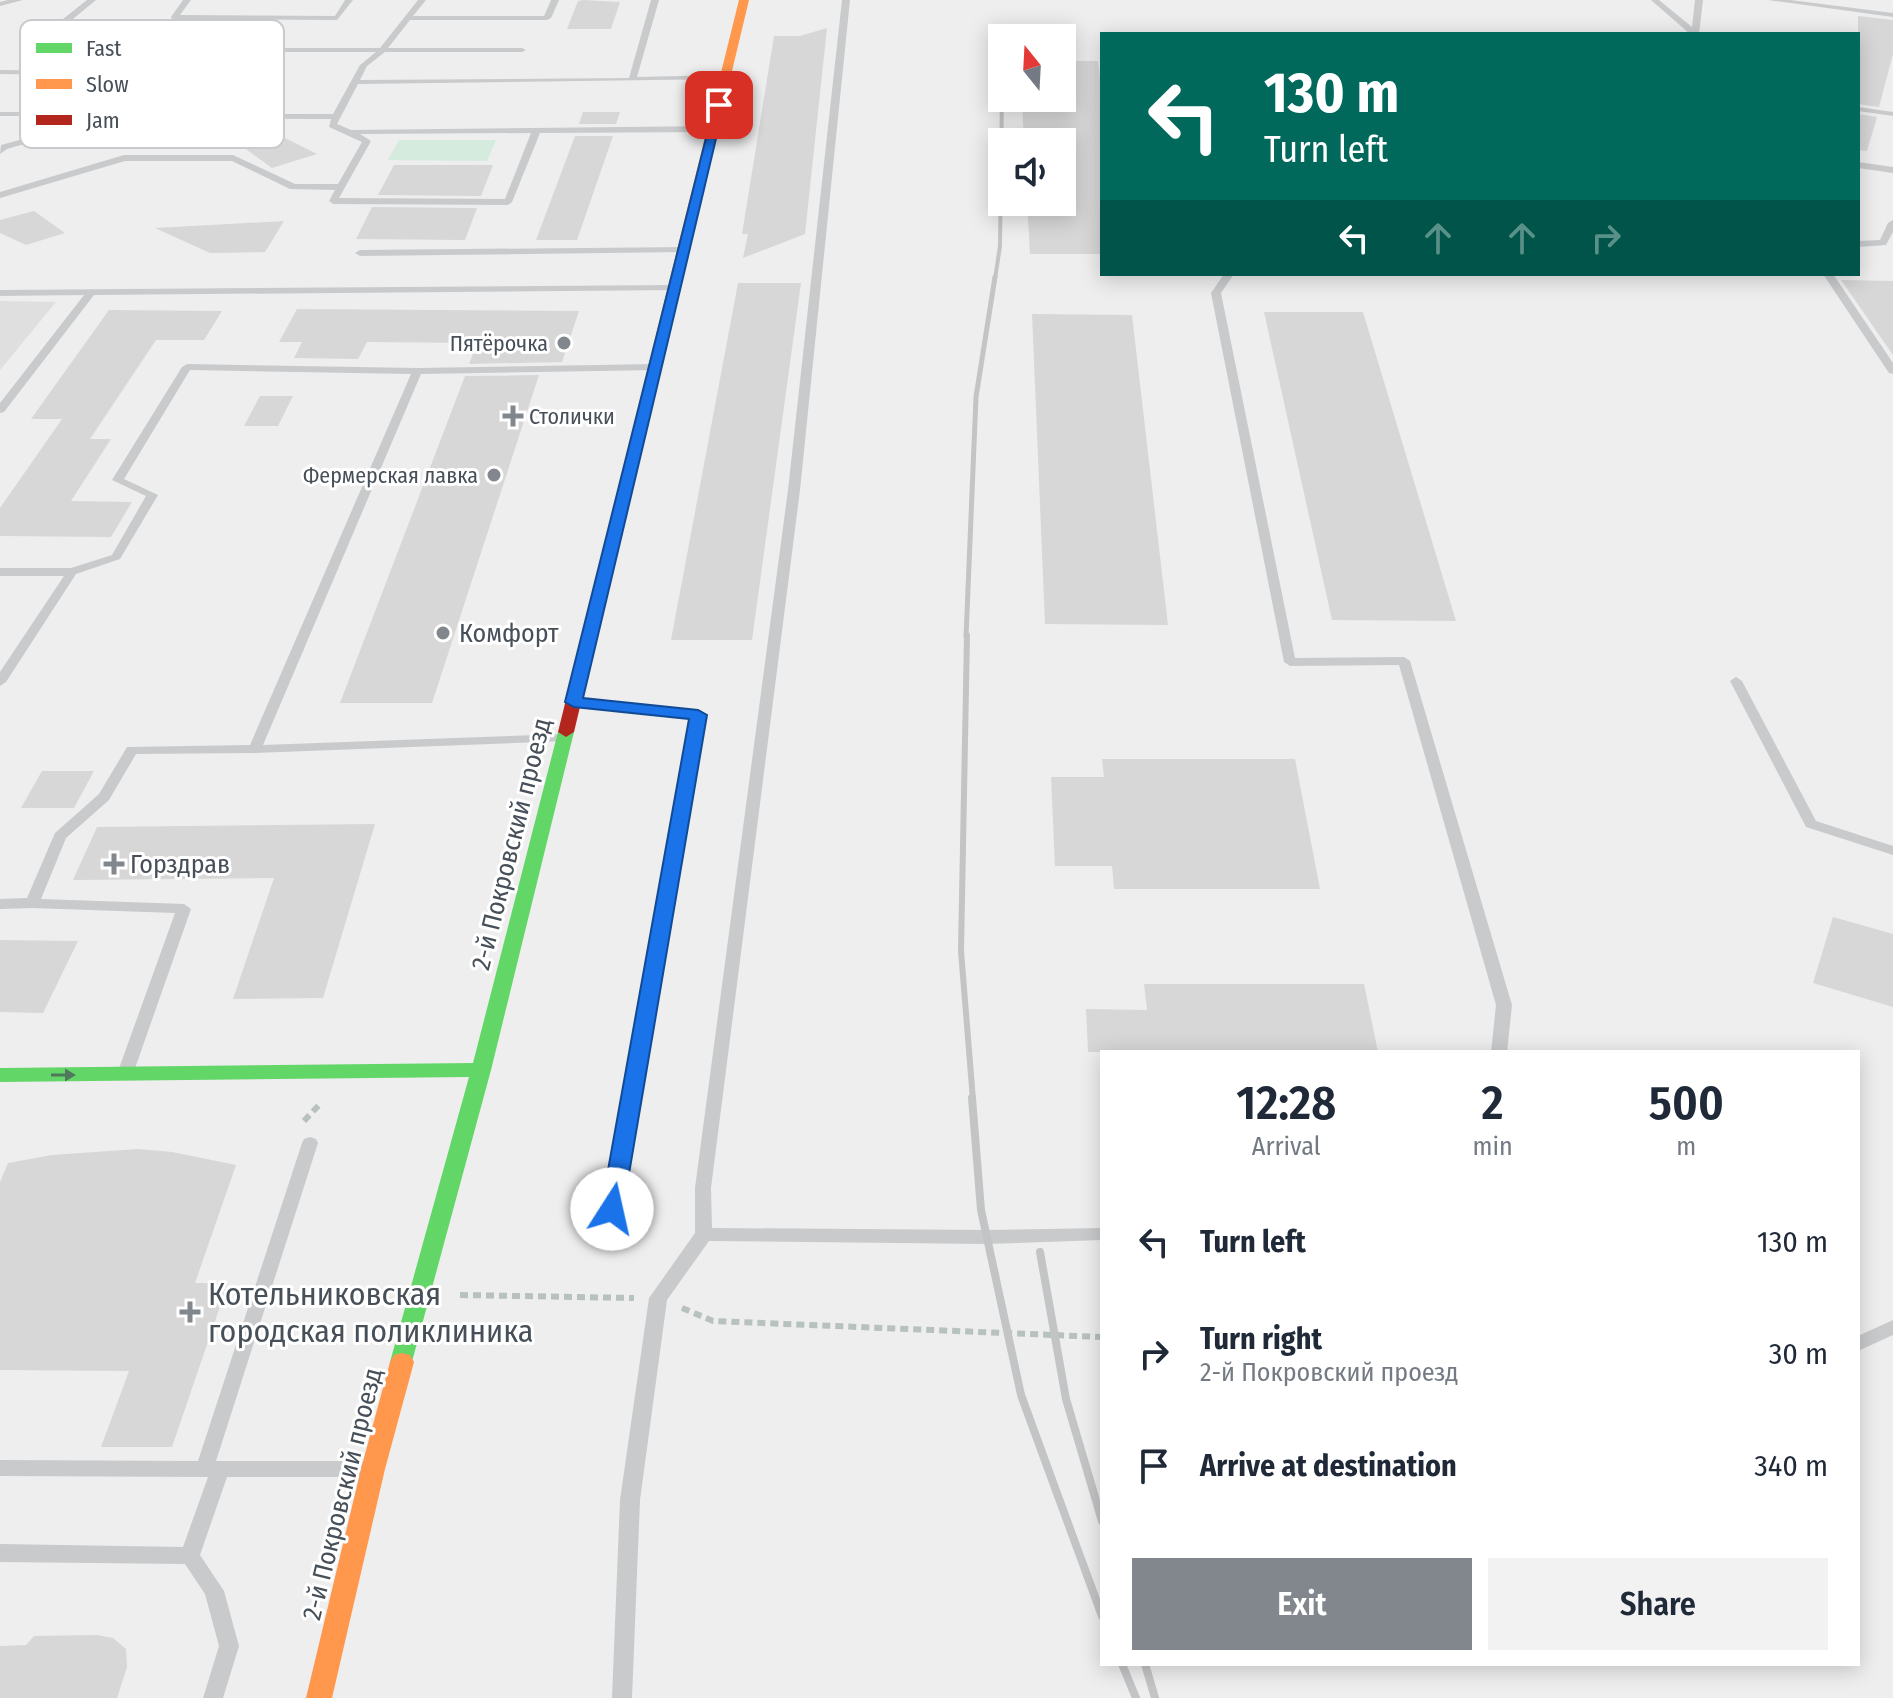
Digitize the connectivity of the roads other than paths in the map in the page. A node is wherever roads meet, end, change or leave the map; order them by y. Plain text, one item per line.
1 (19, 0) edge
2 (92, 0) edge
3 (187, 0) edge
4 (349, 0) edge
5 (422, 0) edge
6 (555, 0) edge
7 (655, 0) edge
8 (744, 0) edge
9 (846, 0) edge
10 (1655, 0) edge
11 (1699, 0) edge
12 (1772, 0) edge
13 (0, 4) edge
14 (1893, 15) edge
15 (410, 18) junction
16 (67, 20) edge
17 (1693, 32) edge
18 (1695, 32) edge
19 (522, 50) dead end
20 (284, 51) edge
21 (381, 52) junction
22 (0, 72) edge
23 (20, 72) edge
24 (725, 77) junction
25 (632, 80) junction
26 (355, 82) junction
27 (1860, 109) edge
28 (1893, 114) edge
29 (284, 117) edge
30 (336, 117) junction
31 (713, 129) junction
32 (348, 132) junction
33 (536, 132) junction
34 (20, 143) edge
35 (0, 151) edge
36 (1860, 165) edge
37 (1893, 170) edge
38 (341, 187) junction
39 (0, 195) edge
40 (1893, 223) edge
41 (1860, 244) edge
42 (684, 249) junction
43 (360, 253) dead end
44 (1228, 276) edge
45 (1829, 276) edge
46 (675, 288) junction
47 (0, 293) edge
48 (91, 293) junction
49 (656, 367) junction
50 (417, 371) junction
51 (1893, 371) edge
52 (5, 397) edge
53 (0, 410) edge
54 (0, 572) edge
55 (72, 572) junction
56 (1736, 681) dead end
57 (0, 682) edge
58 (574, 702) junction
59 (564, 738) junction
60 (255, 749) junction
61 (1893, 851) edge
62 (32, 903) junction
63 (0, 904) edge
64 (1499, 1050) edge
65 (481, 1070) junction
66 (125, 1074) junction
67 (0, 1075) edge
68 (310, 1143) dead end
69 (612, 1209) dead end
70 (704, 1234) junction
71 (1100, 1234) edge
72 (1893, 1327) edge
73 (1860, 1343) edge
74 (0, 1468) edge
75 (373, 1469) junction
76 (211, 1470) junction
77 (0, 1553) edge
78 (190, 1556) junction
79 (213, 1698) edge
80 (319, 1698) edge
81 (622, 1698) edge

1 - 13 lane
2 - 16 lane
3 - 4 lane
5 - 15 lane
6 - 15 lane
7 - 25 lane
8 - 24 street, 2-й Покровский проезд
9 - 70 lane
10 - 17 lane
11 - 18 lane
12 - 14 lane
15 - 21 lane
19 - 21 lane
20 - 21 lane
21 - 26 lane
22 - 23 lane
24 - 25 lane
24 - 31 street, 2-й Покровский проезд
25 - 26 lane
26 - 30 lane
27 - 28 lane
29 - 30 lane
30 - 32 lane
31 - 33 lane
31 - 42 street, 2-й Покровский проезд
32 - 33 lane
32 - 38 lane
33 - 38 lane
34 - 35 lane
36 - 37 lane
38 - 39 lane
40 - 41 lane
42 - 43 lane
42 - 46 street, 2-й Покровский проезд
44 - 64 lane
45 - 51 lane
46 - 48 lane
46 - 49 street, 2-й Покровский проезд
47 - 48 lane
48 - 52 lane
49 - 50 lane
49 - 58 street, 2-й Покровский проезд
50 - 55 lane
50 - 60 lane
52 - 53 lane
54 - 55 lane
55 - 57 lane
56 - 61 lane
58 - 59 street, 2-й Покровский проезд
58 - 69 lane
59 - 60 lane
59 - 65 street, 2-й Покровский проезд
60 - 62 lane
62 - 63 lane
62 - 66 lane
65 - 66 street
65 - 75 street, 2-й Покровский проезд
67 -> 66 street
68 - 76 lane
70 - 71 lane
70 - 81 lane
72 - 73 lane
74 - 76 lane
75 - 76 lane
75 - 80 street, 2-й Покровский проезд
76 - 78 lane
77 - 78 lane
78 - 79 lane

